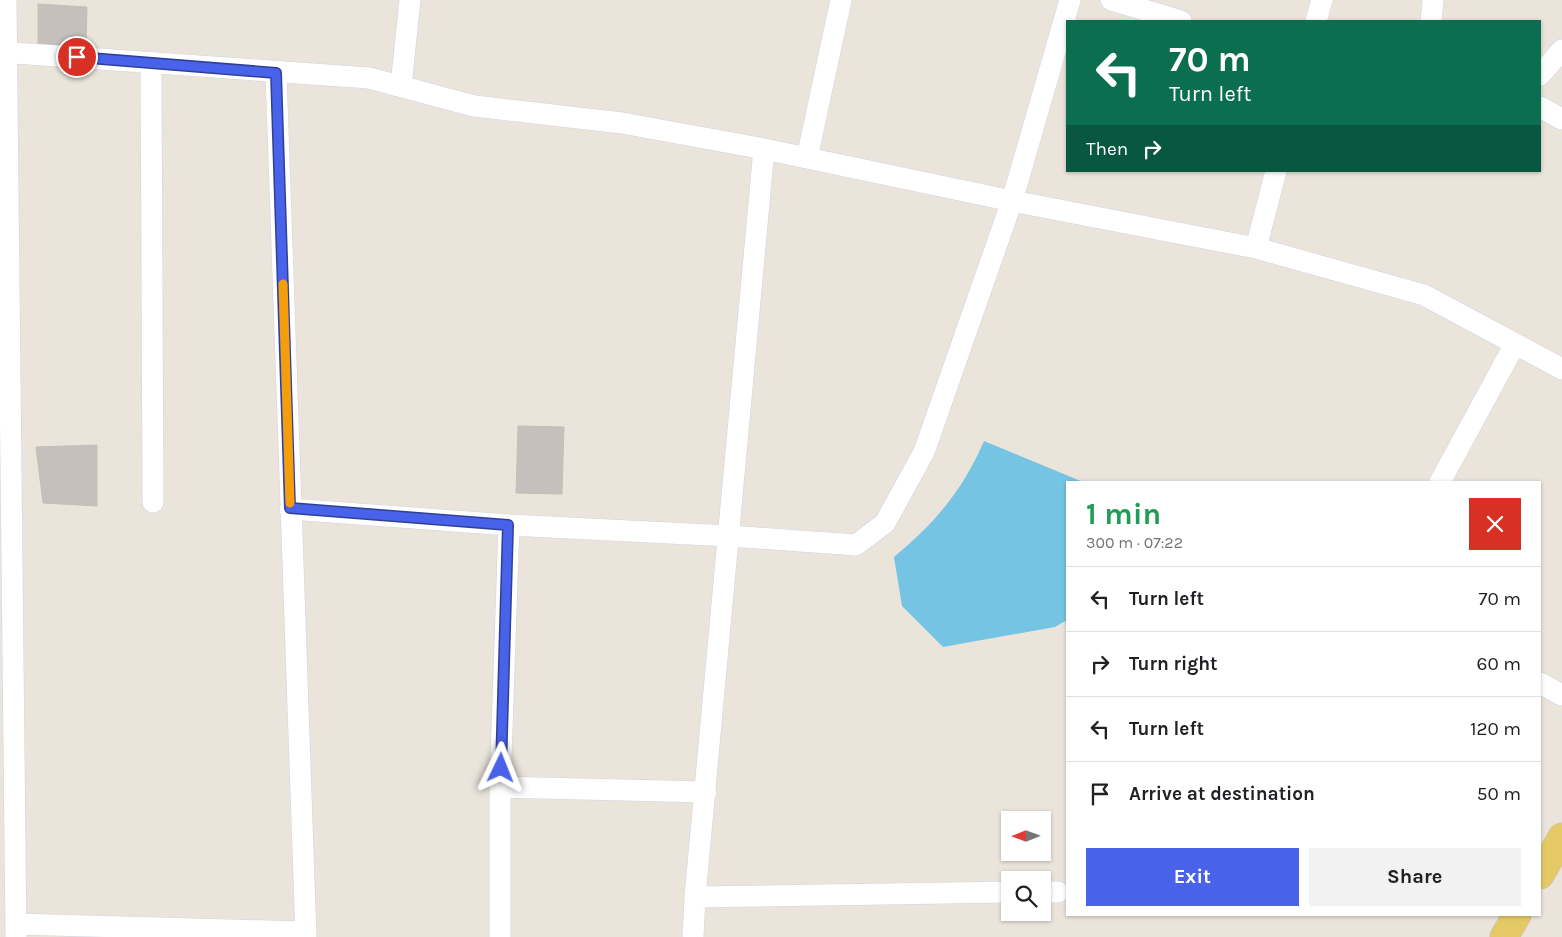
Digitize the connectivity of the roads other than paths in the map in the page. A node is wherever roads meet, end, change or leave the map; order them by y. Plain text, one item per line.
1 (6, 0) edge
2 (410, 0) edge
3 (840, 0) edge
4 (1070, 0) edge
5 (1111, 0) edge
6 (1322, 0) edge
7 (1434, 0) edge
8 (1178, 20) edge
9 (1316, 20) edge
10 (1431, 20) edge
11 (1562, 50) edge
12 (4, 53) edge
13 (151, 63) junction
14 (276, 73) junction
15 (1541, 74) edge
16 (401, 86) junction
17 (1541, 107) edge
18 (1562, 119) edge
19 (764, 149) junction
20 (807, 158) junction
21 (1276, 172) edge
22 (1012, 202) junction
23 (1256, 248) junction
24 (5, 281) edge
25 (1515, 344) junction
26 (1562, 369) edge
27 (1441, 481) edge
28 (153, 502) dead end
29 (6, 506) edge
30 (290, 508) junction
31 (508, 525) junction
32 (729, 536) junction
33 (7, 639) edge
34 (1541, 684) edge
35 (1562, 695) edge
36 (500, 787) junction
37 (706, 792) junction
38 (1562, 837) edge
39 (8, 848) edge
40 (1541, 873) edge
41 (1001, 892) edge
42 (695, 897) junction
43 (1516, 916) edge
44 (16, 930) edge
45 (305, 934) edge
46 (500, 937) edge
47 (693, 937) edge
48 (1504, 937) edge

1 - 12 street
2 - 16 street
3 - 20 street
4 - 22 street
5 - 8 street
6 - 9 street
7 - 10 street
11 - 15 street
12 - 13 street
12 - 24 street
13 - 14 street
13 - 28 street
14 - 16 street
14 - 30 street
16 - 19 street
17 - 18 street
19 - 20 street
19 - 32 street
20 - 22 street
21 - 23 street
22 - 23 street
22 - 32 street
23 - 25 street
24 - 29 street
25 - 26 street
25 - 27 street
29 - 33 street
30 - 31 street
30 - 45 street
31 - 32 street
31 - 36 street
32 - 37 street
33 - 39 street
34 - 35 street
36 - 37 street
36 - 46 street
37 - 42 street
38 - 40 main road
39 - 44 street
41 - 42 street
42 - 47 street
43 - 48 main road
44 - 45 street

